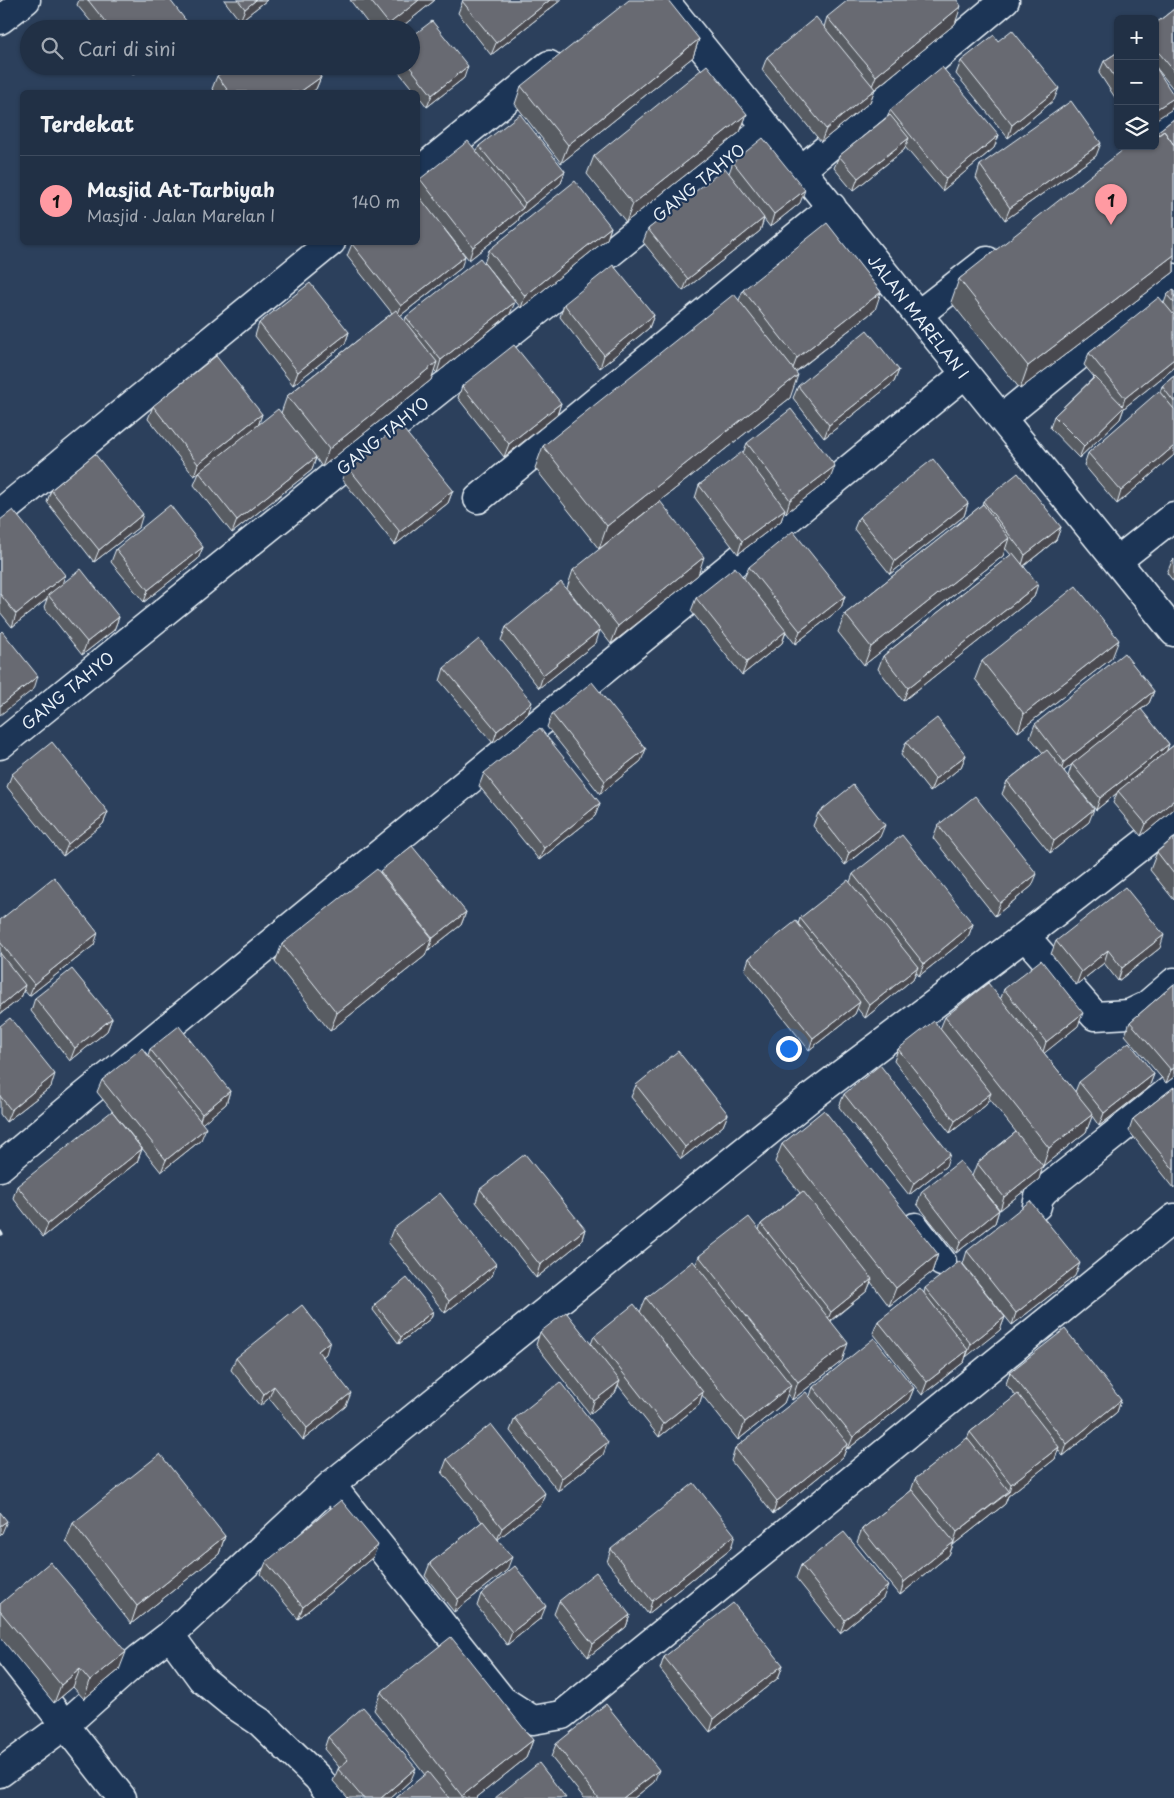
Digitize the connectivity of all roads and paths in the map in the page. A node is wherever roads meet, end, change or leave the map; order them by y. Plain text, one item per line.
1 (26, 0) edge
2 (664, 0) edge
3 (1005, 0) edge
4 (0, 20) edge
5 (569, 49) edge
6 (1174, 117) edge
7 (766, 128) junction
8 (1159, 128) edge
9 (420, 170) edge
10 (802, 170) junction
11 (832, 207) junction
12 (328, 245) edge
13 (1004, 248) edge
14 (1174, 278) edge
15 (919, 314) junction
16 (965, 374) junction
17 (1002, 418) junction
18 (478, 499) dead end
19 (0, 513) edge
20 (1174, 516) edge
21 (1117, 561) junction
22 (1174, 632) edge
23 (0, 745) edge
24 (1174, 820) edge
25 (1025, 936) junction
26 (1174, 982) edge
27 (1174, 1087) edge
28 (811, 1097) junction
29 (829, 1120) edge
30 (0, 1167) edge
31 (1037, 1206) edge
32 (900, 1209) edge
33 (1174, 1218) edge
34 (0, 1231) edge
35 (4, 1238) dead end
36 (942, 1262) dead end
37 (331, 1486) junction
38 (170, 1635) junction
39 (0, 1642) edge
40 (65, 1725) junction
41 (3, 1765) edge
42 (122, 1798) edge
43 (333, 1798) edge

1 - 4 street
2 - 7 street, JALAN MARELAN I
3 - 10 street
5 - 9 street
6 - 8 street
7 - 10 street, JALAN MARELAN I
7 - 23 street, GANG TAHYO
10 - 11 street, JALAN MARELAN I
11 - 15 street, JALAN MARELAN I
11 - 18 street
12 - 19 street
13 - 15 street
14 - 17 street
15 - 16 street, JALAN MARELAN I
16 - 17 street, JALAN MARELAN I
16 - 30 street
17 - 21 street, JALAN MARELAN I
20 - 21 street
21 - 22 street, JALAN MARELAN I
24 - 25 street
25 - 26 street
25 - 28 street
27 - 31 street
28 - 29 street
28 - 37 street
32 - 36 street
33 - 37 street
34 - 35 path
37 - 38 street
38 - 40 street
38 - 43 street
39 - 40 street
40 - 41 street
40 - 42 street

